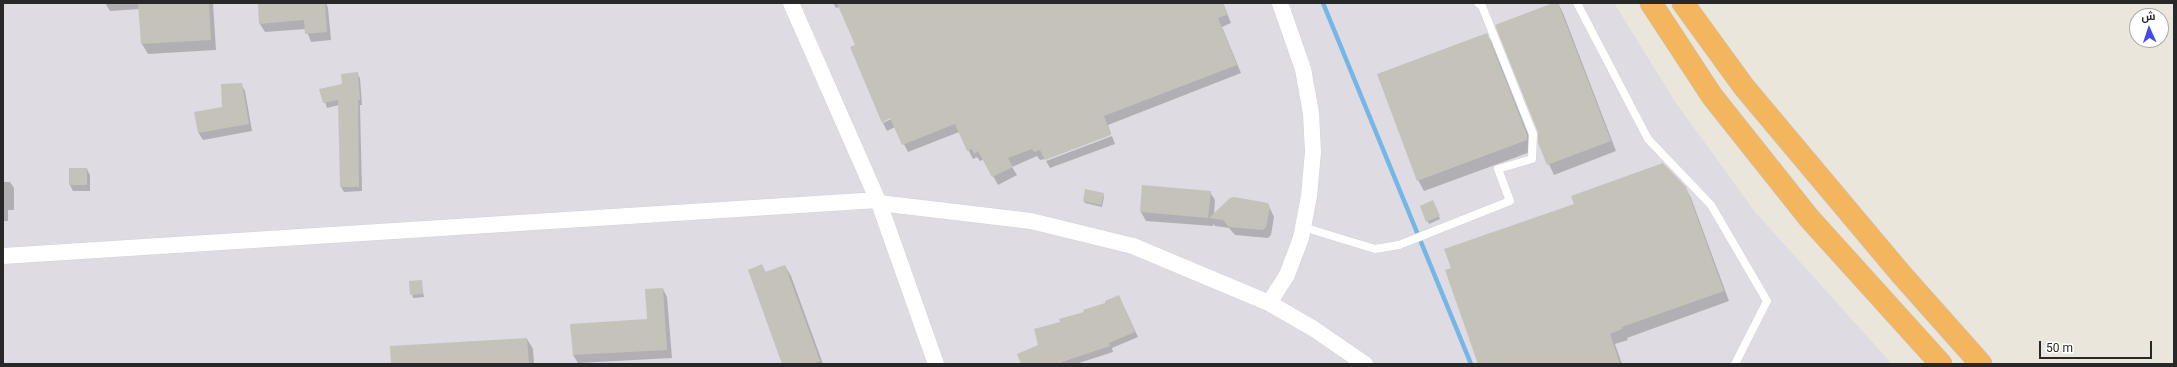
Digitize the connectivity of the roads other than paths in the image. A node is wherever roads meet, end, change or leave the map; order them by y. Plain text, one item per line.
1 (792, 3) edge
2 (1280, 3) edge
3 (1478, 3) edge
4 (1577, 3) edge
5 (1651, 3) edge
6 (1683, 3) edge
7 (879, 201) junction
8 (1303, 227) junction
9 (3, 256) edge
10 (1269, 303) junction
11 (936, 364) edge
12 (1365, 364) edge
13 (1734, 364) edge
14 (1941, 364) edge
15 (1981, 364) edge

1 - 7 street
2 - 8 street
3 - 8 lane
4 - 13 lane
5 - 14 highway
6 - 15 highway
7 - 9 street
7 - 10 street
7 - 11 street
8 - 10 street
10 - 12 street

